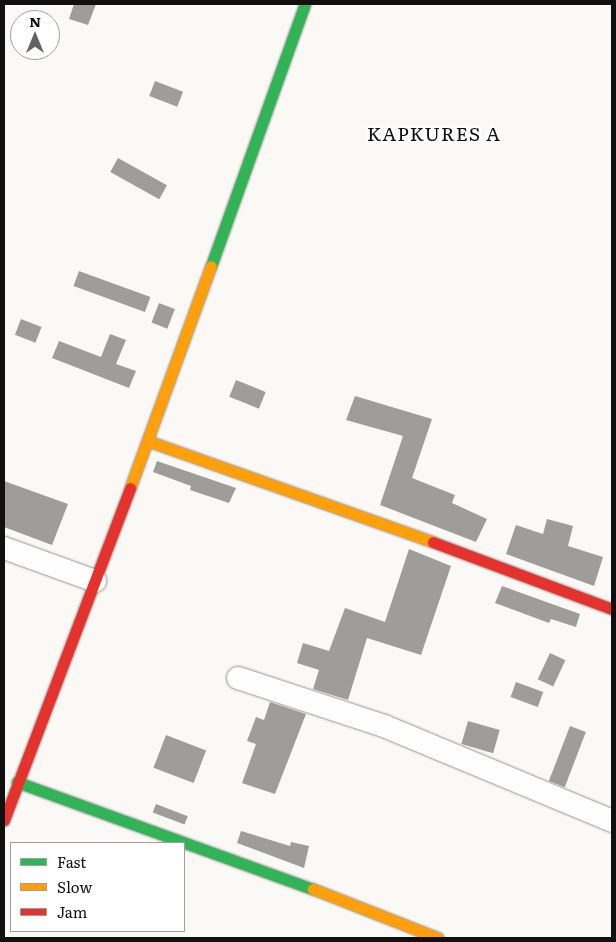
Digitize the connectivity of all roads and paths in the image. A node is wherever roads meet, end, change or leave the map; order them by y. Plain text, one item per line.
1 (305, 4) edge
2 (148, 441) junction
3 (4, 548) edge
4 (95, 581) junction
5 (612, 609) edge
6 (238, 678) dead end
7 (17, 782) junction
8 (4, 820) edge
9 (612, 821) edge
10 (438, 938) edge

1 - 2 street
2 - 4 street
2 - 5 street
3 - 4 street
4 - 7 street
6 - 9 street
7 - 8 street
7 - 10 street

